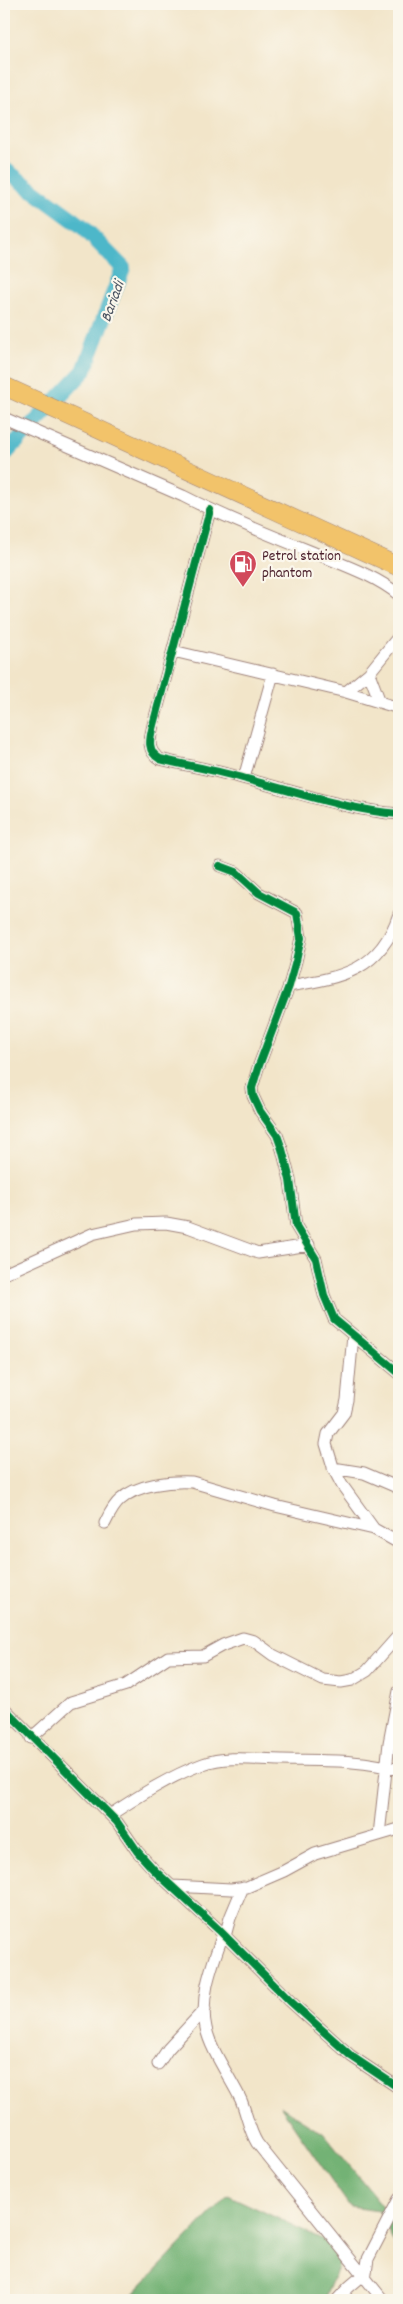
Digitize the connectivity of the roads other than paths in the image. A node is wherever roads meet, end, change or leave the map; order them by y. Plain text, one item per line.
1 (4, 386) edge
2 (4, 418) edge
3 (210, 510) junction
4 (399, 567) edge
5 (399, 595) edge
6 (399, 636) edge
7 (173, 650) junction
8 (369, 673) junction
9 (272, 674) junction
10 (346, 692) junction
11 (380, 702) junction
12 (399, 708) edge
13 (244, 778) junction
14 (399, 814) edge
15 (220, 866) dead end
16 (399, 914) edge
17 (289, 986) junction
18 (309, 1245) junction
19 (4, 1274) edge
20 (353, 1335) junction
21 (399, 1373) edge
22 (333, 1468) junction
23 (399, 1488) edge
24 (105, 1523) dead end
25 (374, 1529) junction
26 (399, 1542) edge
27 (399, 1635) edge
28 (399, 1691) edge
29 (4, 1708) edge
30 (32, 1738) junction
31 (386, 1766) junction
32 (399, 1770) edge
33 (110, 1815) junction
34 (399, 1829) edge
35 (379, 1835) junction
36 (172, 1886) junction
37 (243, 1887) junction
38 (224, 1935) junction
39 (205, 2009) junction
40 (158, 2064) dead end
41 (399, 2088) edge
42 (399, 2199) edge
43 (364, 2278) junction
44 (337, 2300) edge
45 (383, 2300) edge

1 - 4 highway
2 - 3 street
3 - 5 street
3 - 7 street
6 - 8 street
7 - 9 street
7 - 13 street
8 - 10 street
8 - 11 street
9 - 10 street
9 - 13 street
10 - 11 street
11 - 12 street
13 - 14 street
15 - 17 street
16 - 17 street
17 - 18 street
18 - 19 street
18 - 20 street
20 - 21 street
20 - 22 street
22 - 23 street
22 - 25 street
24 - 25 street
25 - 26 street
27 - 30 street
28 - 31 street
29 - 30 street
30 - 33 street
31 - 32 street
31 - 33 street
31 - 35 street
33 - 36 street
34 - 35 street
35 - 37 street
36 - 37 street
36 - 38 street
37 - 38 street
38 - 39 street
38 - 41 street
39 - 40 street
39 - 43 street
42 - 43 street
43 - 44 street
43 - 45 street

